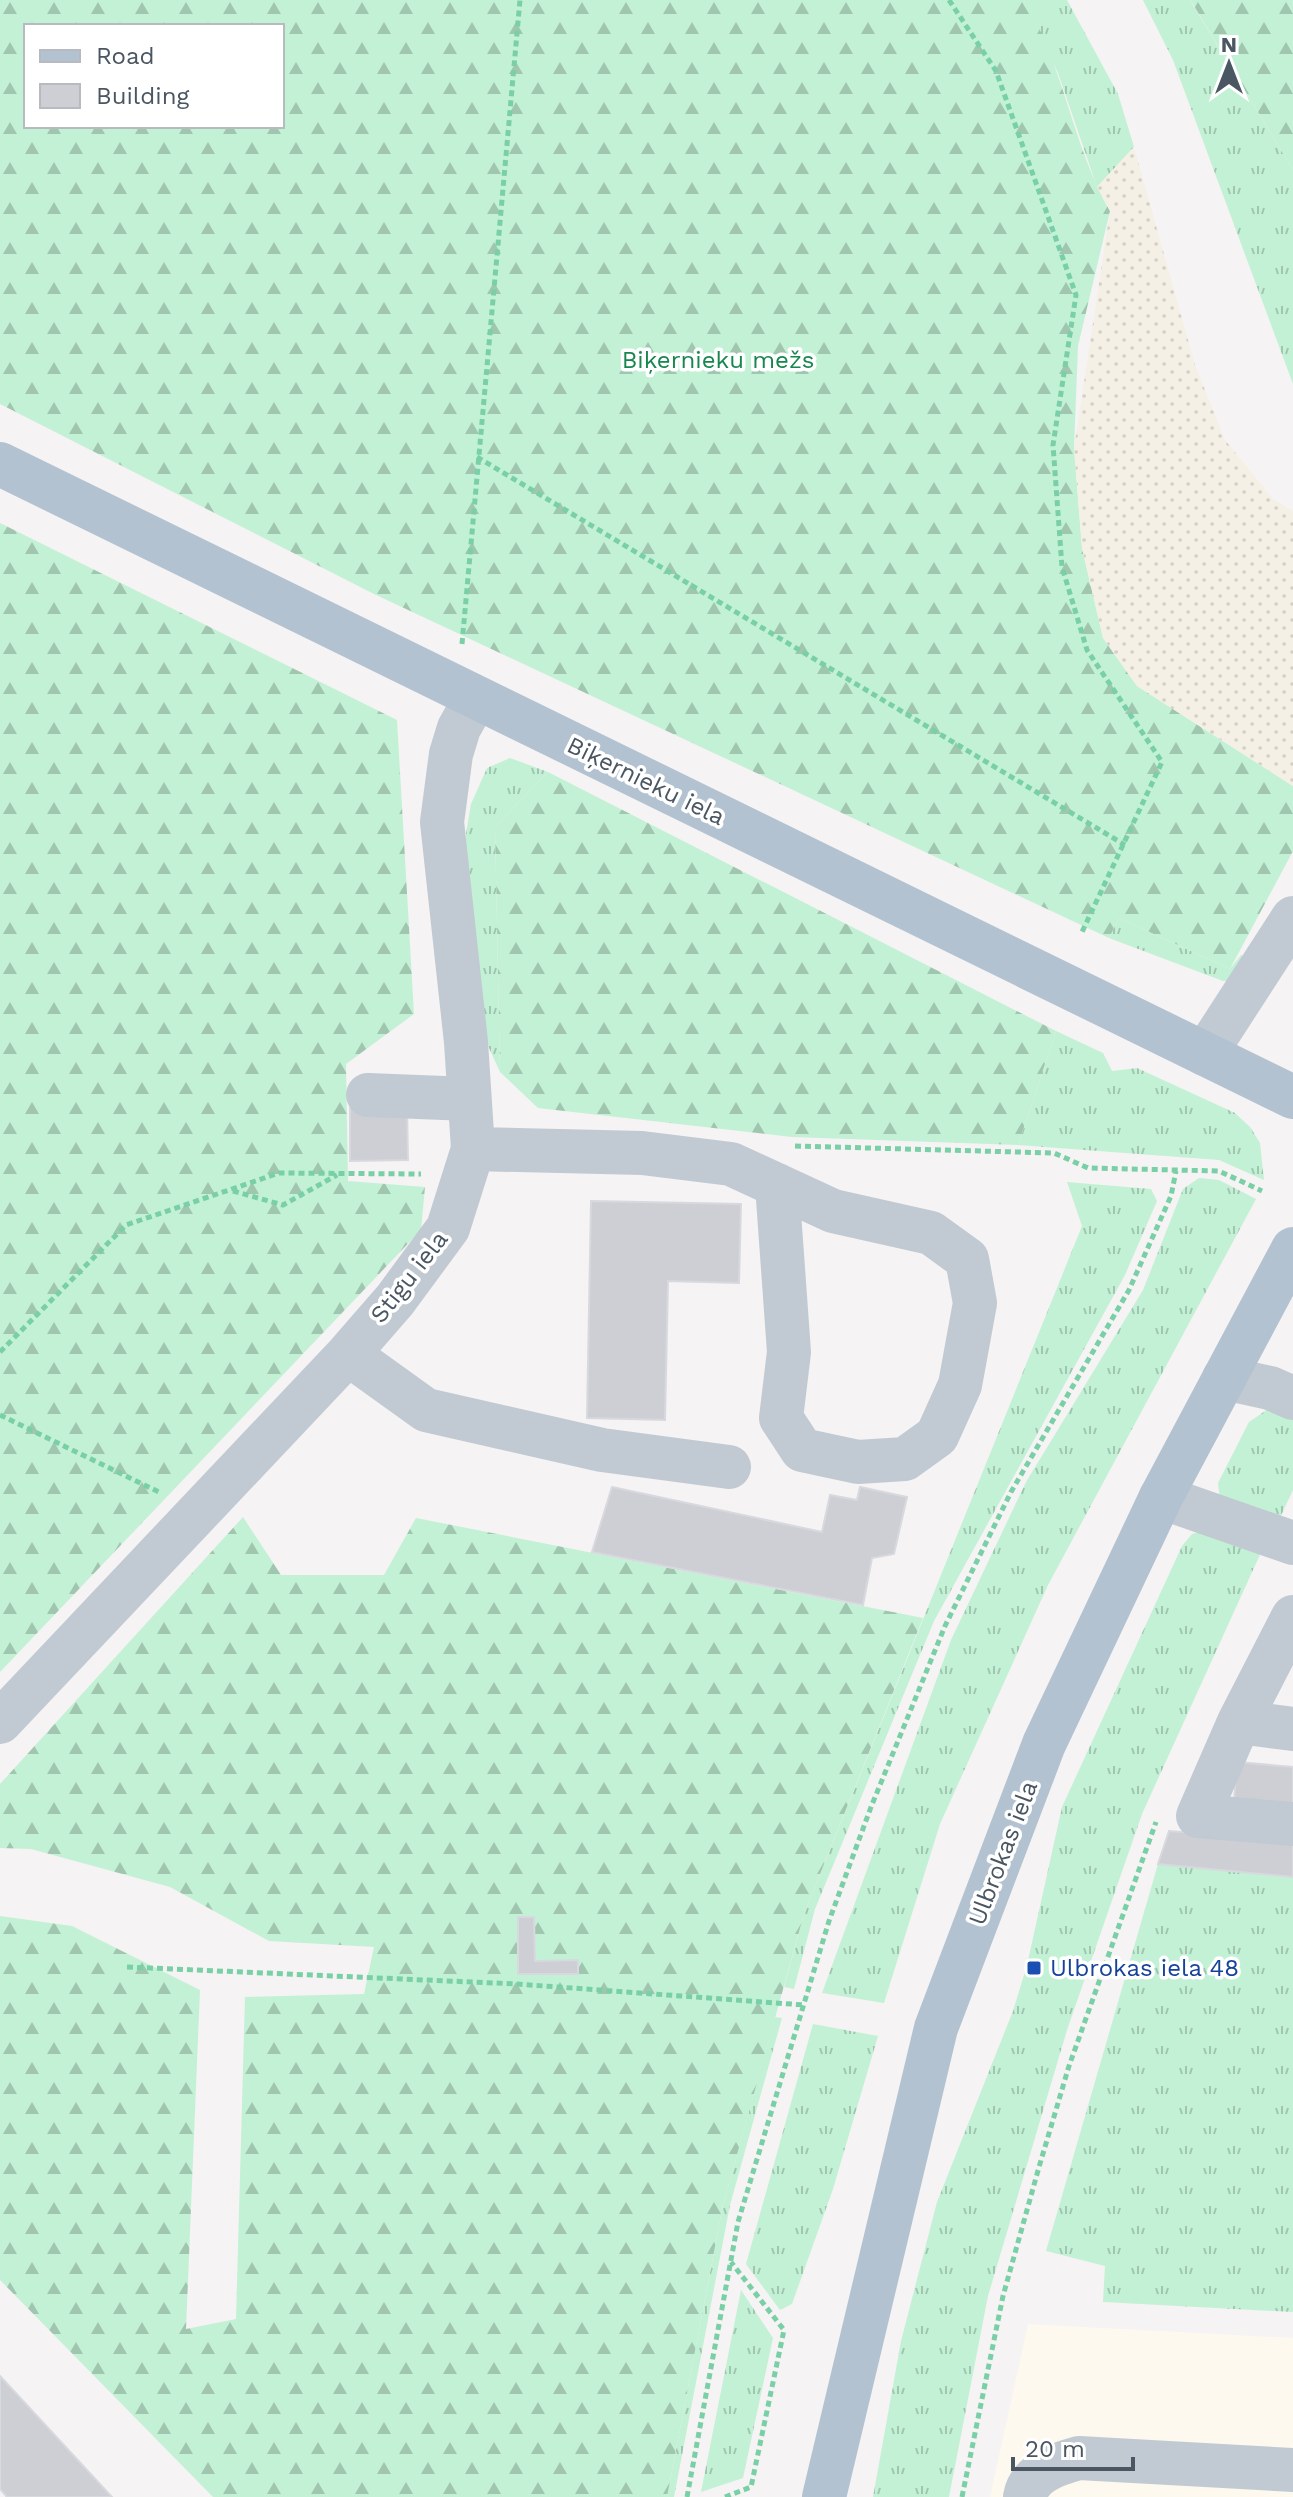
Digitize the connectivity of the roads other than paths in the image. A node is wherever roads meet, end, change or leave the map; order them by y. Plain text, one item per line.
1 (0, 464) edge
2 (476, 698) junction
3 (1293, 918) edge
4 (1205, 1054) junction
5 (368, 1095) dead end
6 (1293, 1097) edge
7 (469, 1099) junction
8 (473, 1149) junction
9 (782, 1165) junction
10 (1293, 1249) edge
11 (348, 1354) junction
12 (1224, 1378) junction
13 (1293, 1398) edge
14 (729, 1467) dead end
15 (1161, 1497) junction
16 (1293, 1543) edge
17 (1293, 1617) edge
18 (0, 1722) edge
19 (1239, 1722) junction
20 (1293, 1729) edge
21 (1293, 1824) edge
22 (1293, 2470) edge
23 (824, 2497) edge
24 (1025, 2497) edge

1 - 2 main road, Biķernieku iela
2 - 4 main road, Biķernieku iela
2 - 7 street, Stigu iela
3 - 4 street
4 - 6 main road, Biķernieku iela
5 - 7 street
7 - 8 street, Stigu iela
8 - 9 street
8 - 11 street, Stigu iela
9 - 9 street
10 - 12 main road, Ulbrokas iela
11 - 14 street
11 - 18 street, Stigu iela
12 - 13 street
12 - 15 main road, Ulbrokas iela
15 - 16 street
15 - 23 main road, Ulbrokas iela
17 - 19 street
19 - 20 street
19 - 21 street
22 - 24 street

